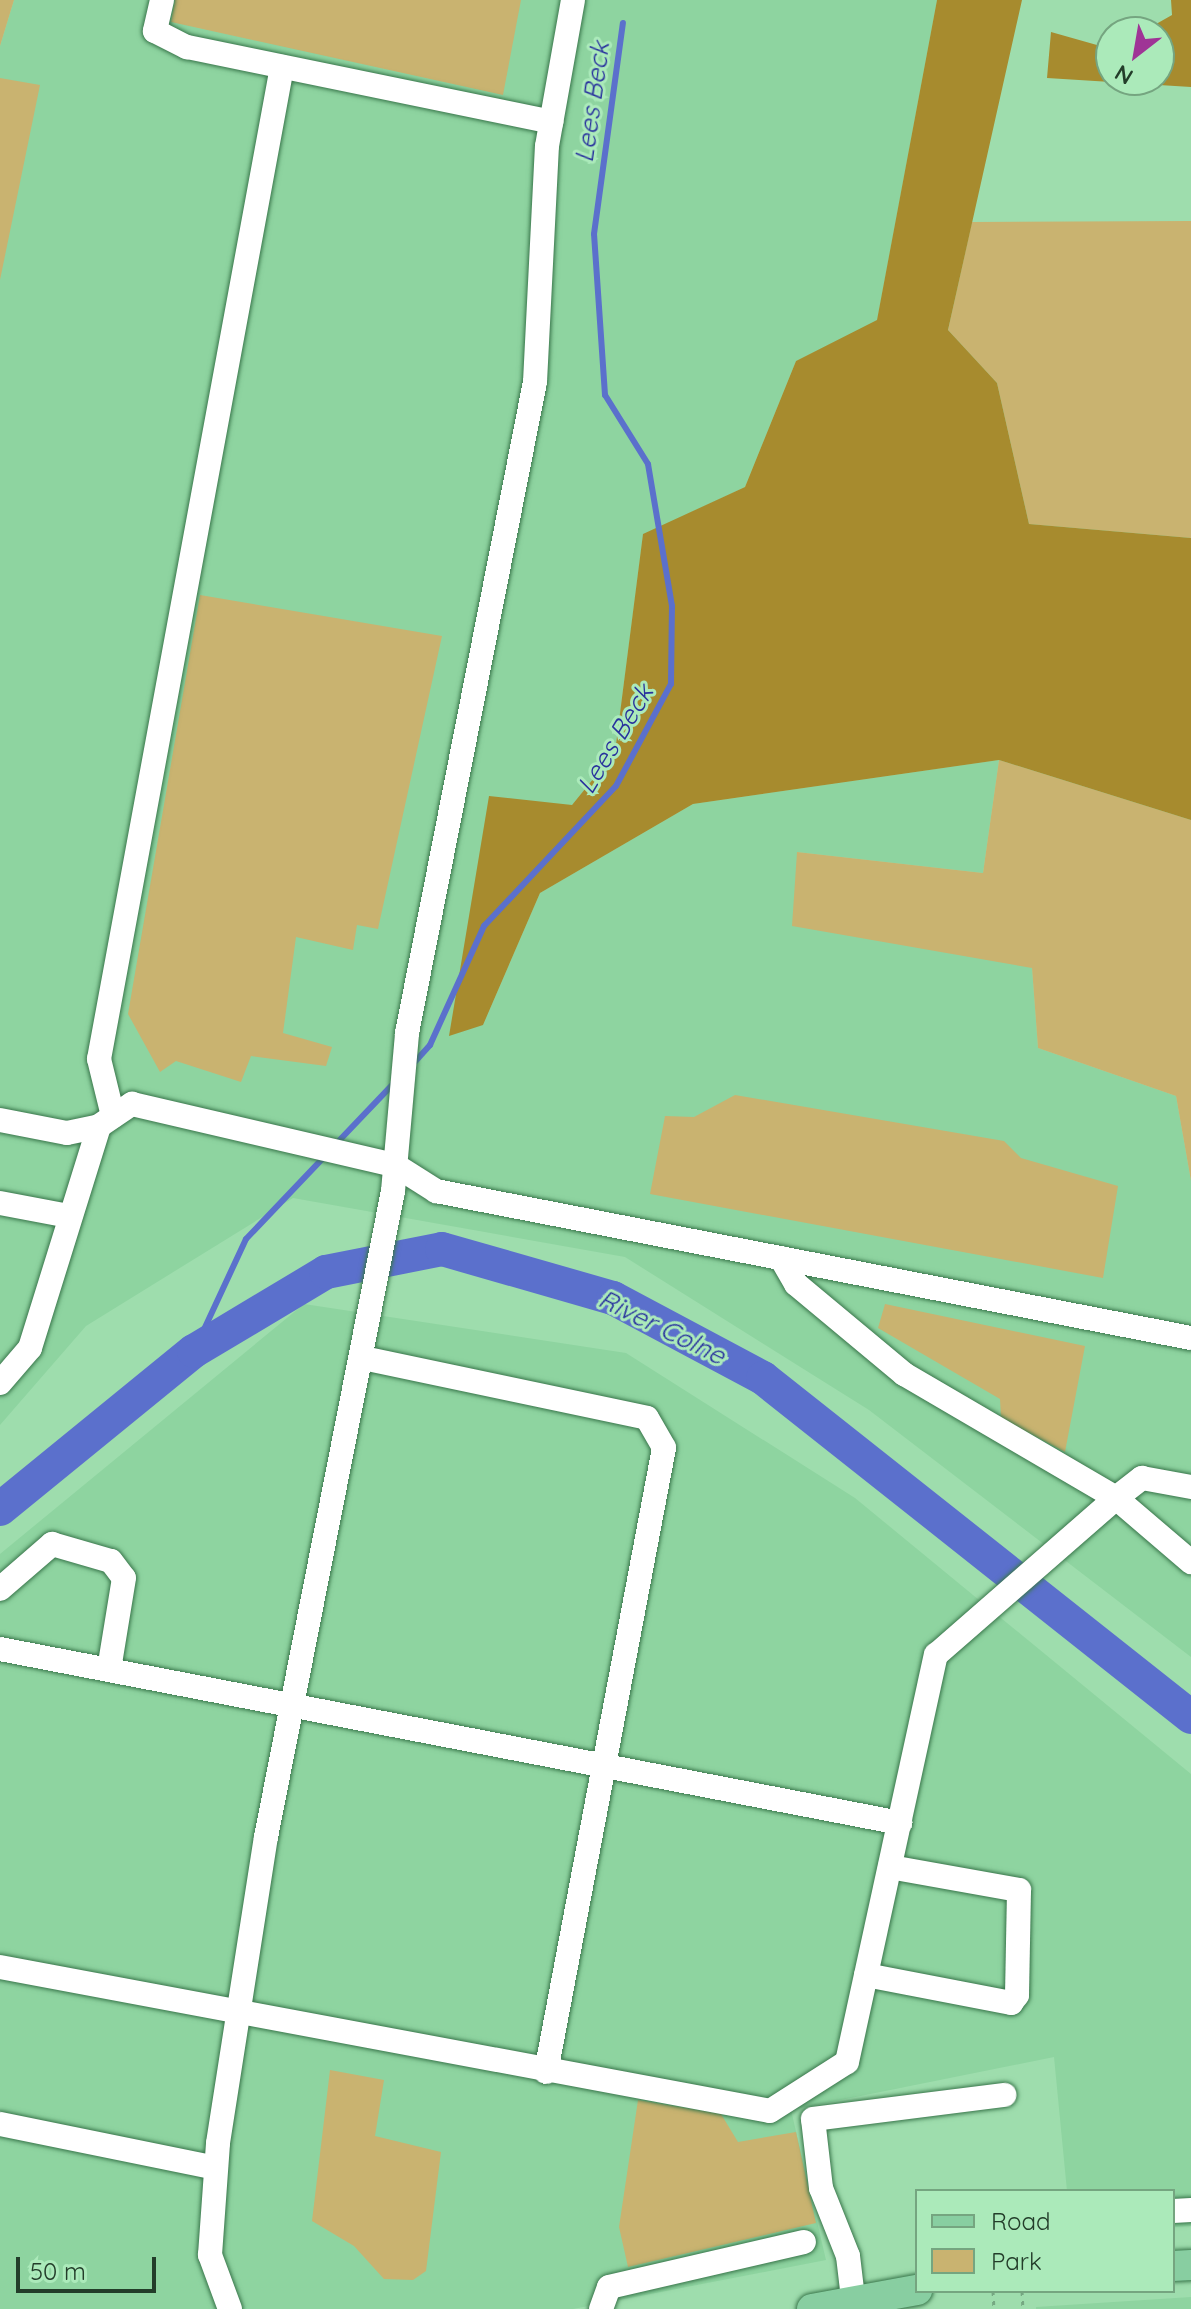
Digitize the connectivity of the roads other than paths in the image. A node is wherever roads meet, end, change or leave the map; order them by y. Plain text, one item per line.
1 (162, 0) edge
2 (573, 0) edge
3 (282, 67) junction
4 (551, 122) junction
5 (0, 1120) edge
6 (106, 1121) junction
7 (395, 1165) junction
8 (0, 1203) edge
9 (69, 1216) junction
10 (781, 1258) junction
11 (1191, 1338) edge
12 (363, 1358) junction
13 (0, 1383) edge
14 (1191, 1487) edge
15 (1116, 1498) junction
16 (1191, 1562) edge
17 (0, 1589) edge
18 (0, 1649) edge
19 (109, 1670) junction
20 (292, 1706) junction
21 (602, 1768) junction
22 (900, 1823) junction
23 (890, 1867) junction
24 (0, 1967) edge
25 (866, 1975) junction
26 (239, 2011) junction
27 (546, 2072) junction
28 (1004, 2095) dead end
29 (0, 2124) edge
30 (216, 2168) junction
31 (804, 2242) dead end
32 (915, 2290) edge
33 (853, 2298) junction
34 (230, 2309) edge
35 (601, 2309) edge
36 (812, 2309) edge

1 - 3 lane
2 - 4 lane
3 - 4 lane
3 - 6 lane
4 - 7 lane
5 - 6 lane
6 - 7 lane
6 - 9 lane
7 - 10 lane
7 - 12 lane
8 - 9 lane
9 - 13 lane
10 - 11 lane
10 - 15 lane
12 - 20 lane
12 - 21 lane
14 - 15 lane
15 - 16 lane
15 - 22 lane
17 - 19 lane
18 - 19 lane
19 - 20 lane
20 - 21 lane
20 - 26 lane
21 - 22 lane
21 - 27 lane
22 - 23 lane
23 - 25 lane
23 - 25 lane
24 - 26 lane
25 - 27 lane
26 - 27 lane
26 - 30 lane
28 - 33 lane
29 - 30 lane
30 - 34 lane
31 - 35 lane
32 - 33 main road
33 - 36 main road

